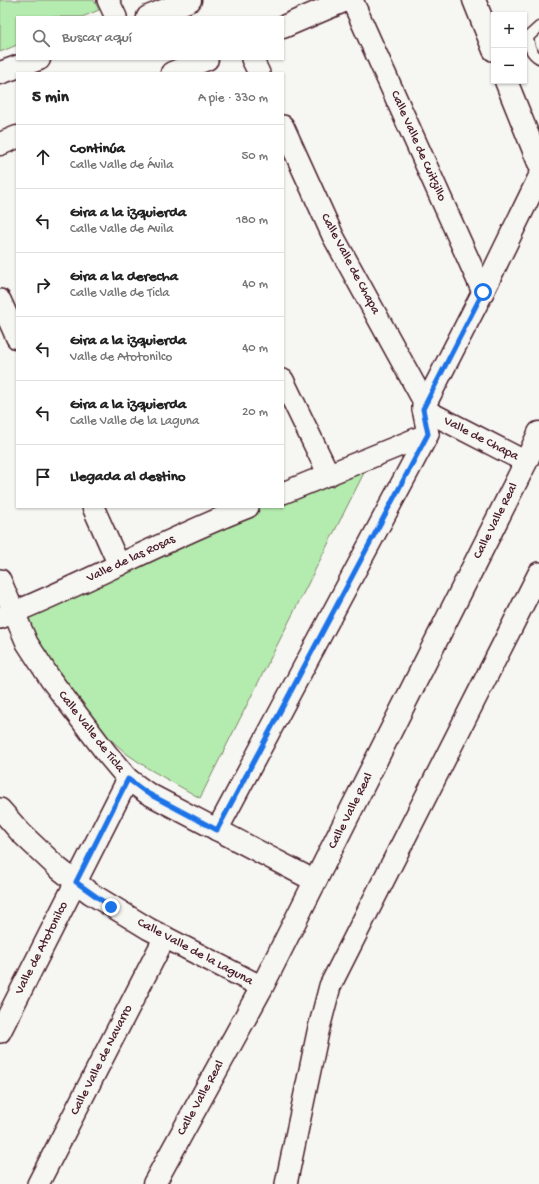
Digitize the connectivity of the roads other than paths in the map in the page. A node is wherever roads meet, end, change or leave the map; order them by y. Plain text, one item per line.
1 (108, 0) edge
2 (190, 0) edge
3 (346, 0) edge
4 (352, 0) edge
5 (474, 0) edge
6 (116, 16) edge
7 (150, 16) edge
8 (284, 27) edge
9 (539, 27) edge
10 (527, 37) edge
11 (527, 40) edge
12 (493, 48) edge
13 (539, 58) edge
14 (36, 60) edge
15 (204, 60) edge
16 (252, 60) edge
17 (174, 72) edge
18 (258, 72) edge
19 (0, 74) edge
20 (507, 84) edge
21 (284, 128) edge
22 (16, 137) edge
23 (0, 144) edge
24 (539, 163) edge
25 (539, 177) edge
26 (483, 292) junction
27 (0, 300) edge
28 (16, 336) edge
29 (284, 382) edge
30 (423, 404) junction
31 (539, 433) edge
32 (428, 434) junction
33 (526, 462) junction
34 (329, 475) junction
35 (284, 493) edge
36 (93, 508) edge
37 (243, 508) edge
38 (216, 513) edge
39 (119, 565) junction
40 (539, 574) edge
41 (0, 580) edge
42 (7, 615) edge
43 (128, 779) junction
44 (0, 809) edge
45 (217, 830) junction
46 (315, 881) junction
47 (76, 882) junction
48 (165, 937) junction
49 (262, 987) junction
50 (0, 1032) edge
51 (38, 1184) edge
52 (154, 1184) edge
53 (286, 1184) edge

1 - 6 street
2 - 7 street
3 - 8 street
4 - 26 street, Calle Valle de Cuitzillo
5 - 12 street
9 - 10 lane
11 - 13 lane
14 - 19 street
15 - 17 street
16 - 18 street
20 - 24 street
21 - 30 street, Calle Valle de Chapa
22 - 23 street
25 - 26 street
26 - 30 street
27 - 28 street
29 - 34 street
30 - 32 street, Calle Valle de Chapa
30 - 33 street, Valle de Chapa
31 - 33 street, Calle Valle Real
32 - 34 street
32 - 45 street
33 - 46 street, Calle Valle Real
34 - 35 street
36 - 39 street
37 - 38 street, Valle de las Rosas
38 - 39 street, Valle de las Rosas
39 - 42 street, Valle de las Rosas
40 - 53 street
41 - 42 street, Calle Valle de Ticla
42 - 43 street, Calle Valle de Ticla
43 - 45 street, Calle Valle de Ticla
43 - 47 street, Valle de Atotonilco
44 - 47 street, Calle Valle de la Laguna
45 - 46 street, Calle Valle de Ticla
46 - 49 street, Calle Valle Real
47 - 48 street, Calle Valle de la Laguna
47 - 50 street, Valle de Atotonilco
48 - 49 street, Calle Valle de la Laguna
48 - 51 street, Calle Valle de Navarro
49 - 52 street, Calle Valle Real

